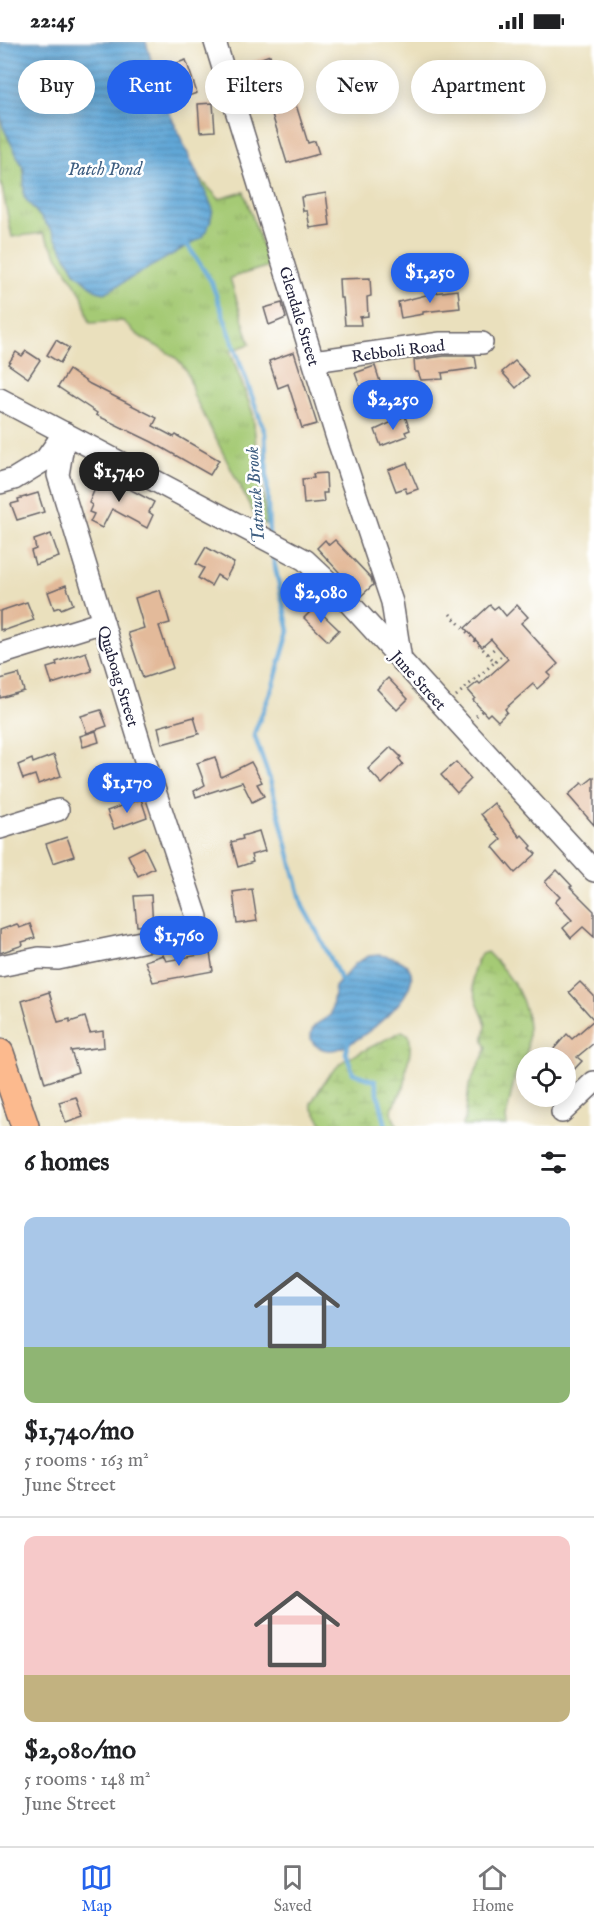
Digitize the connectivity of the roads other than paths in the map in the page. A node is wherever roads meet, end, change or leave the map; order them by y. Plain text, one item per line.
1 (215, 42) edge
2 (482, 343) dead end
3 (314, 361) junction
4 (0, 399) edge
5 (65, 433) junction
6 (0, 483) edge
7 (103, 622) junction
8 (0, 654) edge
9 (402, 660) junction
10 (58, 810) dead end
11 (0, 828) edge
12 (594, 871) edge
13 (197, 916) dead end
14 (151, 940) dead end
15 (0, 966) edge
16 (0, 1053) edge
17 (594, 1082) edge
18 (562, 1112) dead end
19 (26, 1126) edge

1 - 3 street, Glendale Street
2 - 3 street, Rebboli Road
3 - 9 street, Glendale Street
4 - 5 street, June Street
5 - 6 street
5 - 7 street, Quaboag Street
5 - 9 street, June Street
7 - 8 street
7 - 13 street, Quaboag Street
9 - 12 street, June Street
10 - 11 street
14 - 15 street
16 - 19 main road
17 - 18 street

